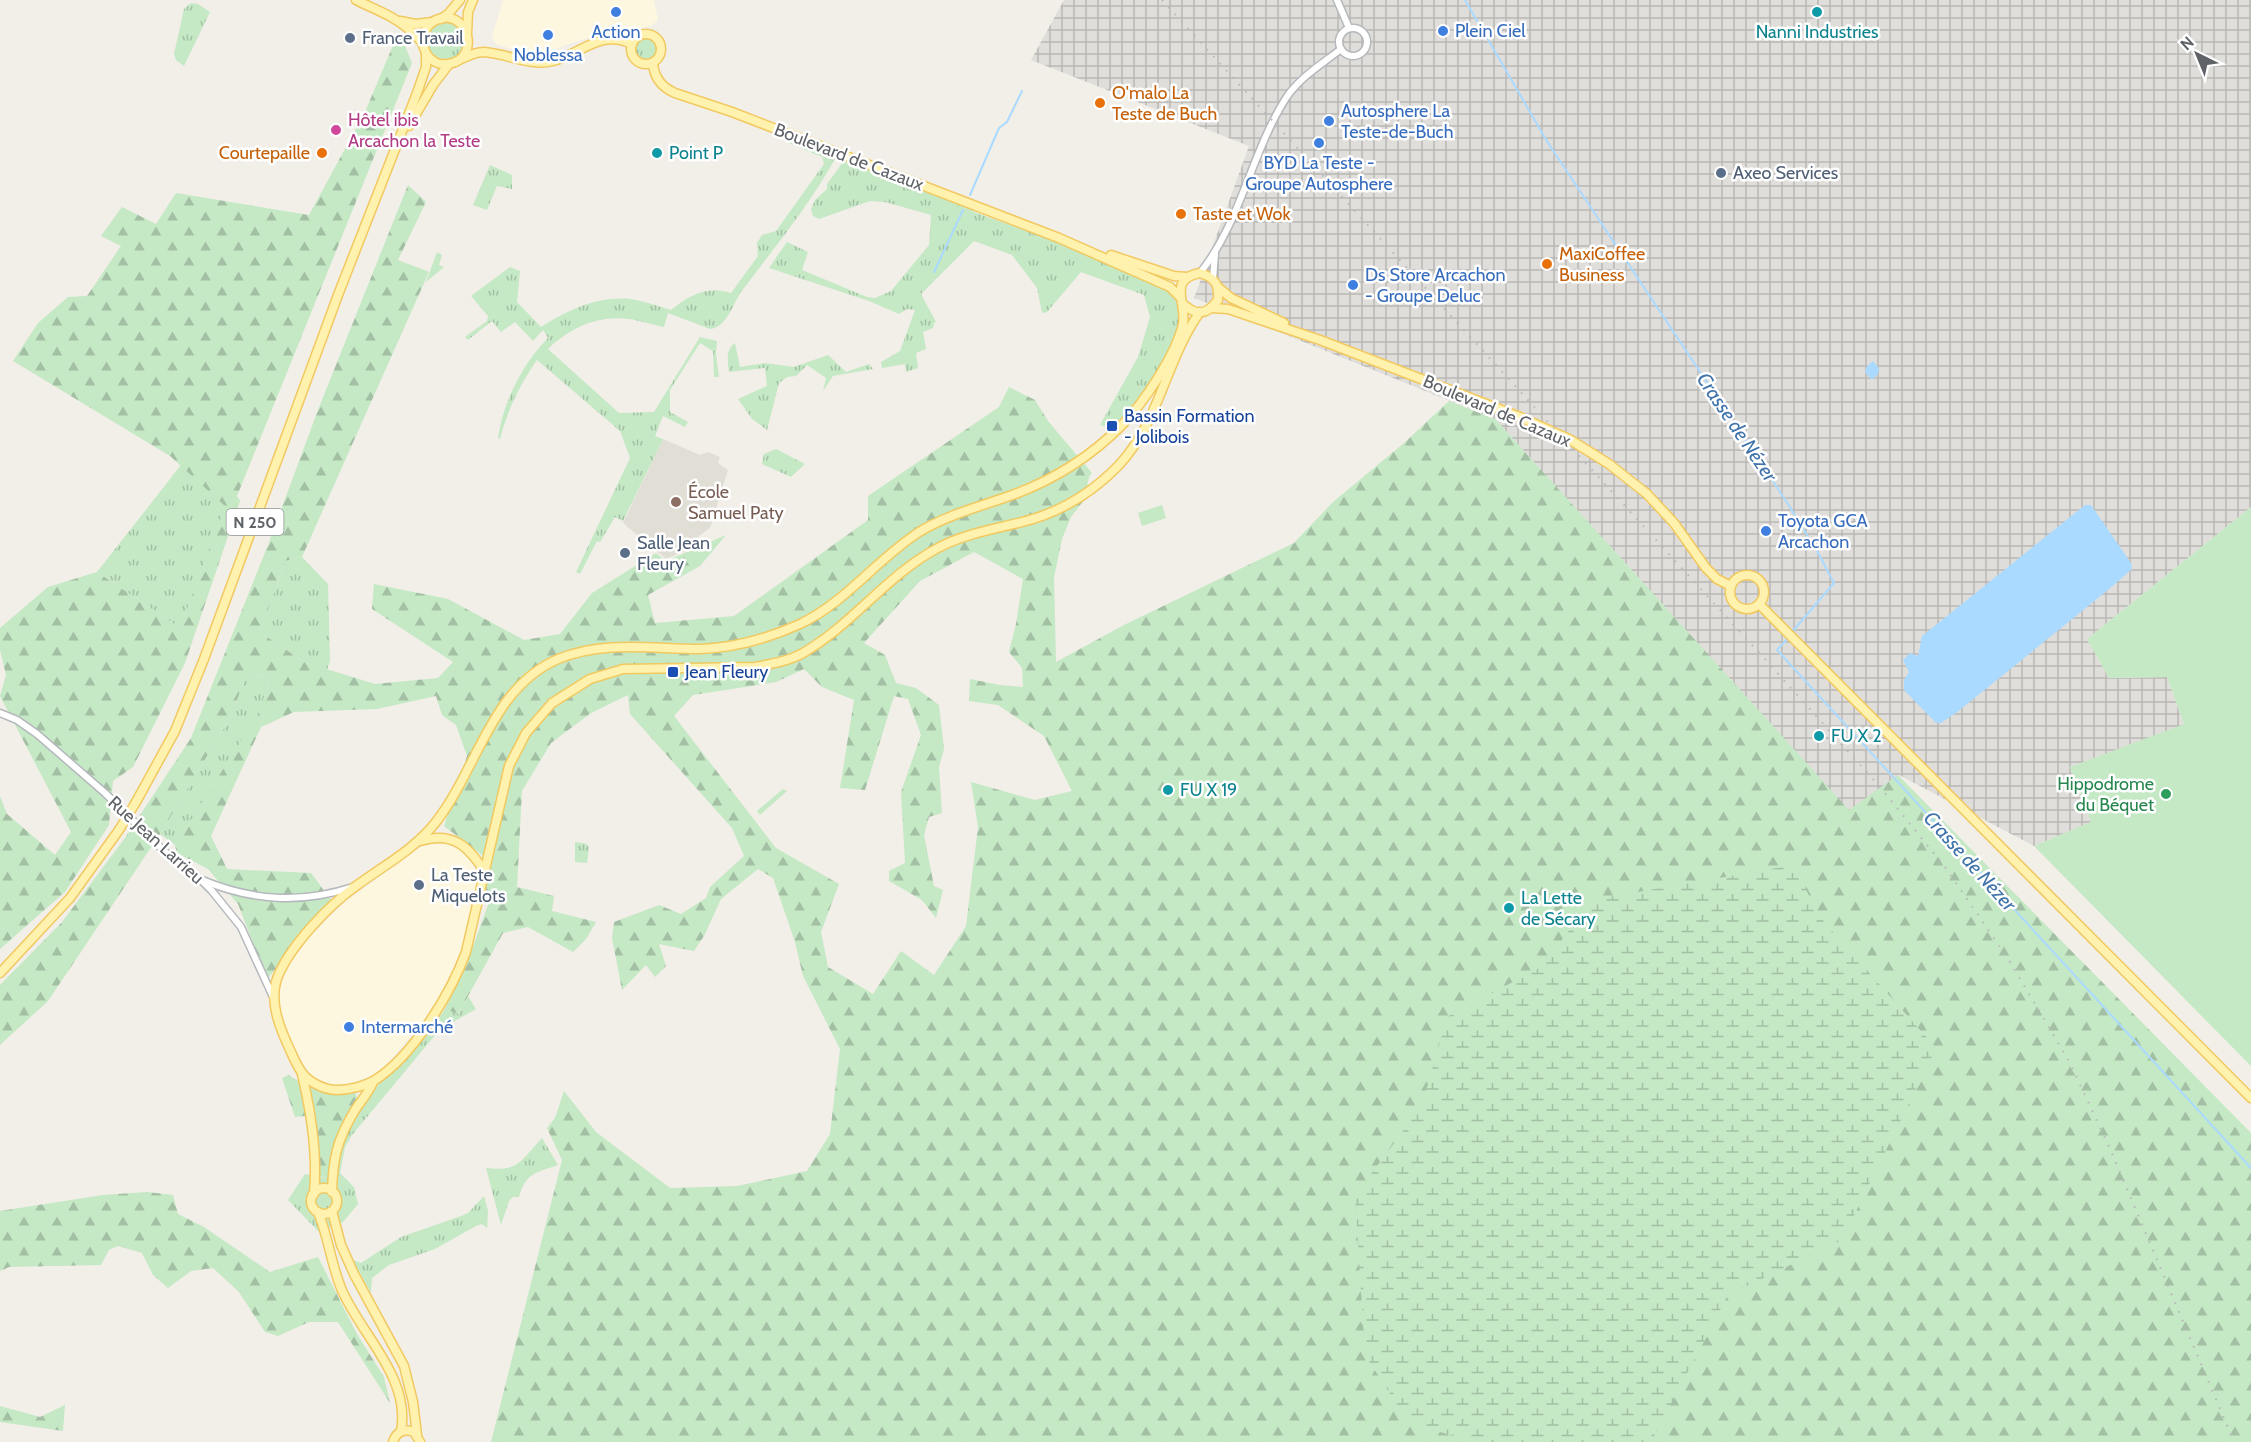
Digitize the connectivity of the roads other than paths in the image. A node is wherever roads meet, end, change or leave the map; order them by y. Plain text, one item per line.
1 (356, 0) edge
2 (460, 0) edge
3 (473, 0) edge
4 (1337, 0) edge
5 (438, 20) junction
6 (400, 21) junction
7 (1349, 28) junction
8 (468, 36) junction
9 (422, 43) junction
10 (632, 44) junction
11 (1341, 49) junction
12 (483, 52) junction
13 (426, 54) junction
14 (461, 59) junction
15 (653, 63) junction
16 (449, 64) junction
17 (398, 144) junction
18 (1059, 238) junction
19 (1215, 254) junction
20 (1200, 273) junction
21 (1187, 277) junction
22 (1213, 279) junction
23 (1219, 288) junction
24 (1181, 300) junction
25 (1212, 308) junction
26 (1200, 312) junction
27 (1320, 340) junction
28 (1731, 586) junction
29 (1759, 604) junction
30 (0, 713) edge
31 (417, 842) junction
32 (485, 872) junction
33 (199, 878) junction
34 (356, 885) junction
35 (0, 973) edge
36 (274, 1000) junction
37 (302, 1073) junction
38 (373, 1082) junction
39 (2251, 1098) edge
40 (332, 1192) junction
41 (314, 1194) junction
42 (332, 1211) junction
43 (318, 1212) junction
44 (401, 1431) junction
45 (418, 1438) edge
46 (393, 1442) edge

1 - 6 main road
2 - 5 main road
3 - 8 main road
4 - 7 street
5 - 6 main road
5 - 8 main road
5 - 9 main road
6 - 9 main road
7 - 11 street
7 - 11 street
8 - 12 main road
8 - 14 main road
9 - 13 main road
10 - 12 main road
10 - 15 main road
10 - 15 main road
11 - 19 street
12 - 14 main road
13 - 16 main road
13 - 17 main road, N 250
14 - 16 main road
15 - 18 main road, Boulevard de Cazaux
16 - 17 main road, N 250
17 - 35 main road, N 250, bridge
18 - 21 main road, Boulevard de Cazaux
18 - 24 main road, Boulevard de Cazaux
19 - 20 street
19 - 22 street
20 - 21 main road
20 - 22 main road
21 - 24 main road
22 - 23 main road
23 - 25 main road
23 - 27 main road, Boulevard de Cazaux
24 - 26 main road
24 - 31 main road
25 - 26 main road
25 - 27 main road, Boulevard de Cazaux
26 - 32 main road
27 - 28 main road, Boulevard de Cazaux
28 - 29 main road
28 - 29 main road
29 - 39 main road
30 - 33 street, Rue Jean Larrieu
31 - 32 main road
31 - 34 main road
32 - 38 main road
33 - 34 street
33 - 36 street, Rue Jean Larrieu
34 - 36 main road
36 - 37 main road
37 - 38 main road
37 - 41 main road
38 - 40 main road
40 - 41 main road
40 - 42 main road
41 - 43 main road
42 - 43 main road
42 - 45 main road
43 - 44 main road
44 - 45 main road
44 - 46 main road

